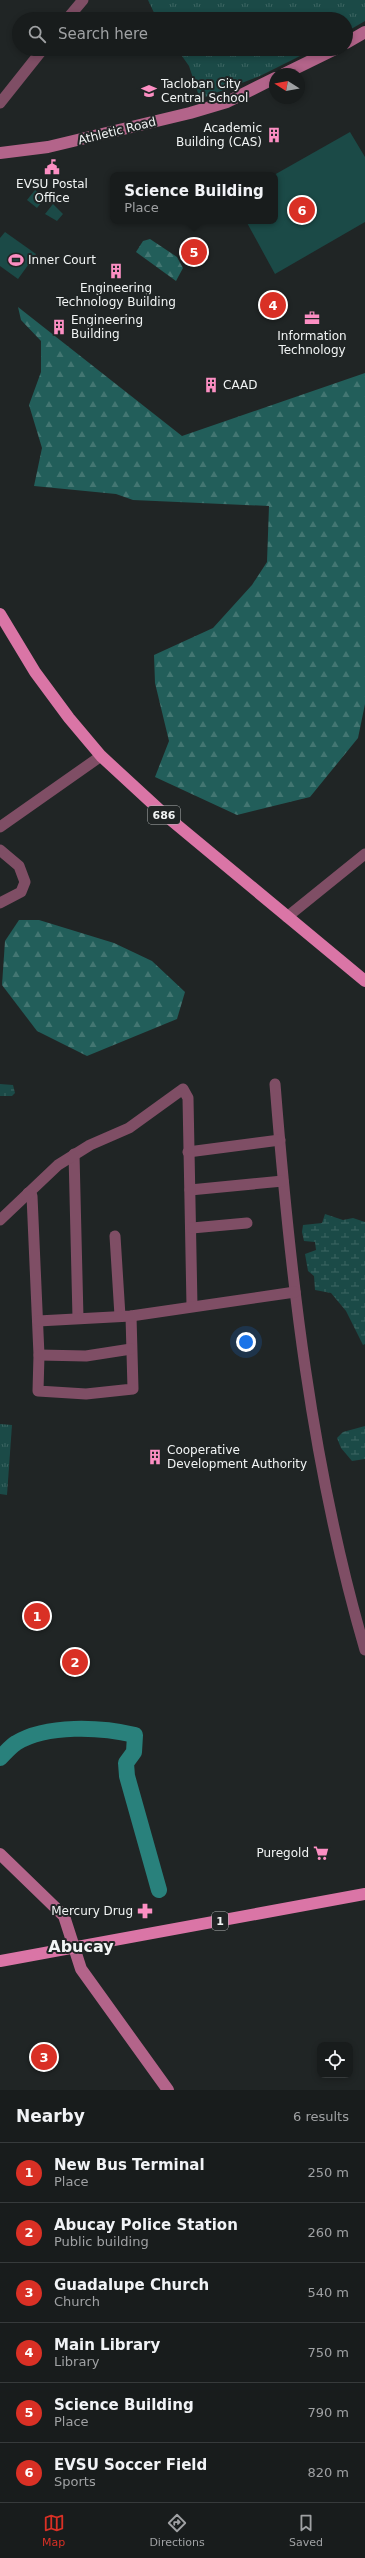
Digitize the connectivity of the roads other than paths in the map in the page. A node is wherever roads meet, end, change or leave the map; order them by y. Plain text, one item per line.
1 (83, 0) edge
2 (73, 12) edge
3 (365, 32) edge
4 (353, 39) edge
5 (37, 56) edge
6 (321, 56) edge
7 (296, 68) edge
8 (269, 81) edge
9 (0, 103) edge
10 (0, 153) edge
11 (0, 614) edge
12 (101, 756) junction
13 (0, 828) edge
14 (0, 850) edge
15 (365, 854) edge
16 (0, 903) edge
17 (288, 917) junction
18 (365, 981) edge
19 (275, 1084) dead end
20 (280, 1140) junction
21 (188, 1152) junction
22 (74, 1154) junction
23 (283, 1181) junction
24 (190, 1190) junction
25 (28, 1193) junction
26 (0, 1220) edge
27 (246, 1223) dead end
28 (192, 1228) junction
29 (115, 1236) dead end
30 (295, 1292) junction
31 (192, 1306) junction
32 (126, 1316) junction
33 (78, 1318) junction
34 (38, 1321) junction
35 (131, 1349) junction
36 (39, 1355) junction
37 (365, 1650) edge
38 (0, 1854) edge
39 (365, 1894) edge
40 (75, 1947) junction
41 (0, 1961) edge
42 (168, 2090) edge

1 - 2 street
3 - 4 street
5 - 9 street
6 - 7 street
8 - 10 street, Athletic Road
11 - 12 main road, 686
12 - 13 street
12 - 17 main road, 686
14 - 16 street
15 - 17 street
17 - 18 main road, 686
19 - 20 street
20 - 21 street
20 - 23 street
21 - 22 street
21 - 24 street
22 - 25 street
22 - 33 street
23 - 24 street
23 - 30 street
24 - 28 street
25 - 26 street
25 - 34 street
27 - 28 street
28 - 31 street
29 - 32 street
30 - 31 street
30 - 37 street
31 - 32 street
32 - 33 street
32 - 35 street
33 - 34 street
34 - 36 street
35 - 36 street
35 - 36 street
38 - 40 street
39 - 40 main road, 1
40 - 41 main road, 1
40 - 42 street

